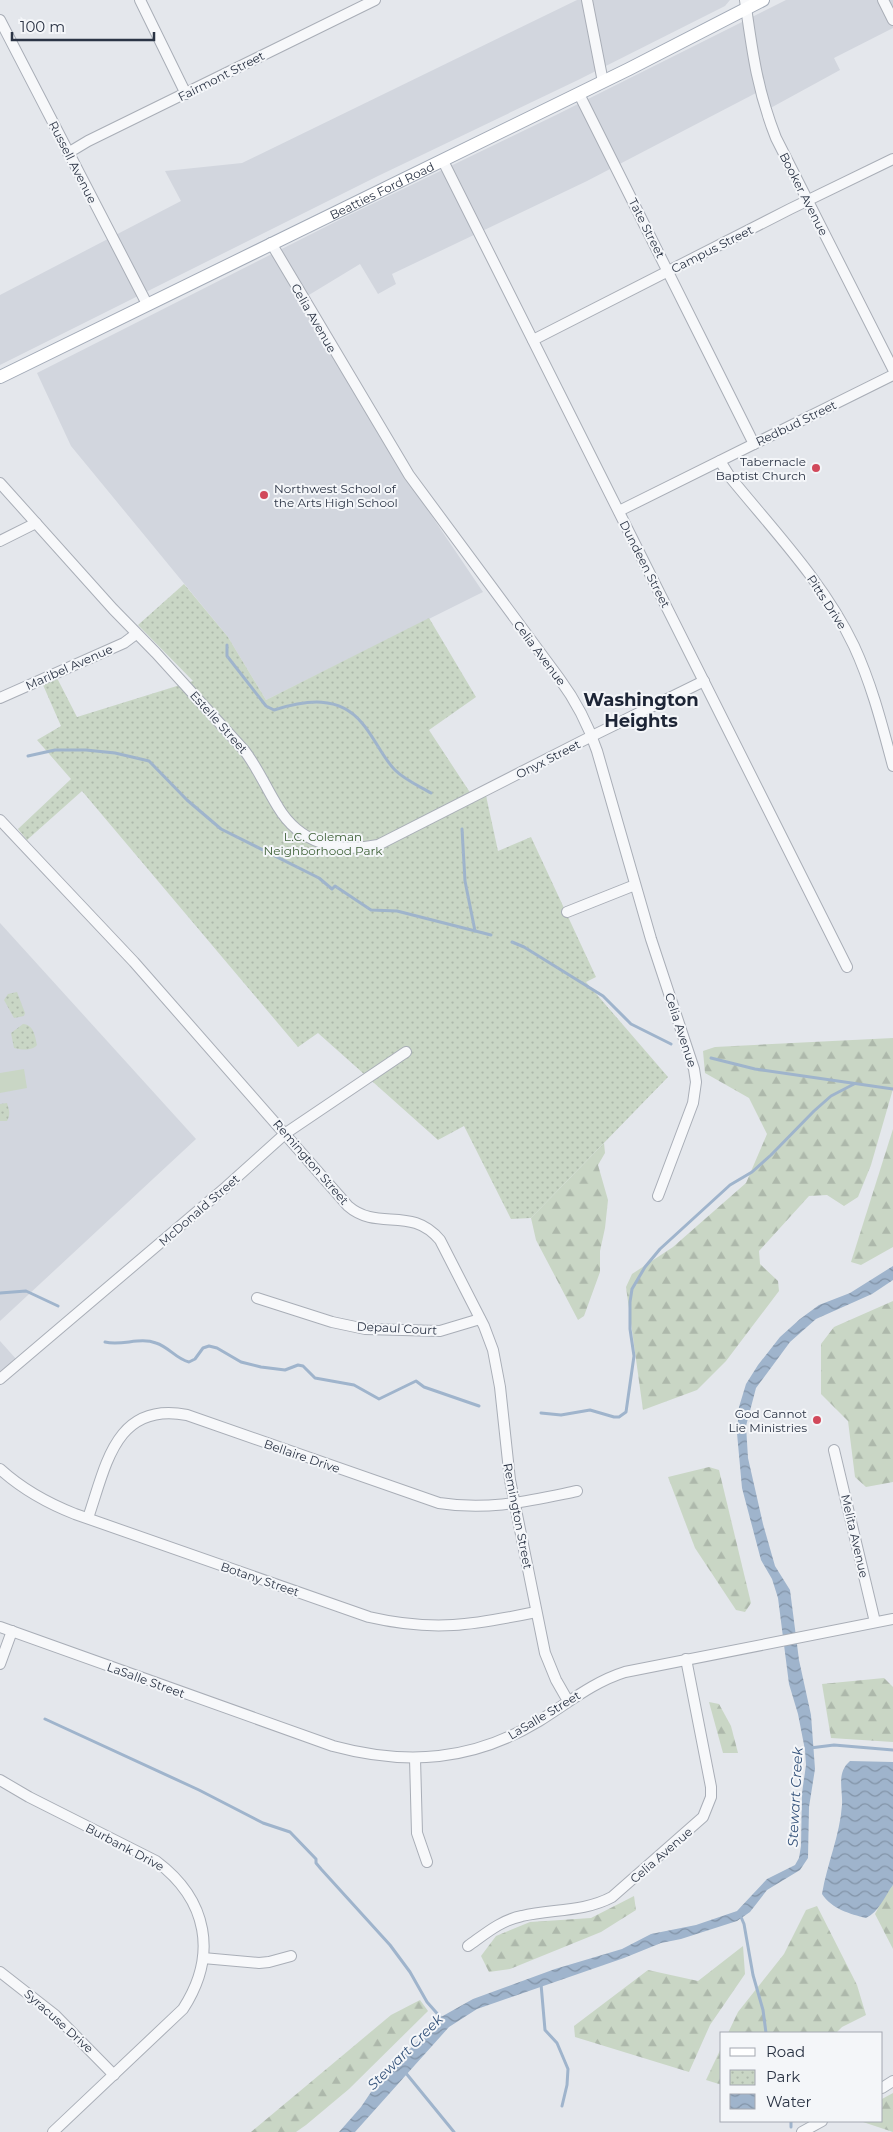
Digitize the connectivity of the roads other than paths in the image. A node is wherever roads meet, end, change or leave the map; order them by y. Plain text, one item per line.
1 (140, 0) edge
2 (375, 0) edge
3 (588, 0) edge
4 (763, 0) edge
5 (883, 0) edge
6 (746, 4) edge
7 (0, 20) edge
8 (893, 20) edge
9 (603, 82) junction
10 (186, 94) junction
11 (579, 94) junction
12 (68, 153) junction
13 (893, 159) edge
14 (443, 161) junction
15 (807, 201) junction
16 (272, 244) junction
17 (668, 271) junction
18 (147, 304) junction
19 (533, 340) junction
20 (893, 369) edge
21 (893, 375) edge
22 (0, 377) edge
23 (754, 444) junction
24 (720, 461) junction
25 (0, 483) edge
26 (619, 511) junction
27 (36, 523) junction
28 (0, 541) edge
29 (136, 634) junction
30 (704, 681) junction
31 (0, 698) edge
32 (592, 736) junction
33 (893, 766) edge
34 (473, 797) joint
35 (0, 820) edge
36 (635, 885) junction
37 (567, 912) dead end
38 (847, 967) dead end
39 (406, 1052) dead end
40 (286, 1133) junction
41 (658, 1196) dead end
42 (257, 1298) dead end
43 (480, 1319) junction
44 (0, 1379) edge
45 (834, 1450) dead end
46 (0, 1469) edge
47 (577, 1492) dead end
48 (514, 1504) junction
49 (88, 1518) junction
50 (536, 1612) junction
51 (893, 1619) edge
52 (875, 1622) junction
53 (0, 1627) edge
54 (12, 1631) junction
55 (686, 1659) junction
56 (0, 1664) edge
57 (568, 1701) junction
58 (414, 1758) junction
59 (0, 1780) edge
60 (427, 1862) dead end
61 (468, 1946) dead end
62 (291, 1956) dead end
63 (204, 1958) junction
64 (0, 1972) edge
65 (114, 2074) junction
66 (820, 2122) edge
67 (53, 2132) edge
68 (802, 2132) edge

1 - 10 street
2 - 10 street, Fairmont Street
3 - 9 street
4 - 6 main road, Beatties Ford Road
5 - 8 street
6 - 9 main road, Beatties Ford Road
6 - 15 street, Booker Avenue
7 - 12 street, Russell Avenue
9 - 11 main road, Beatties Ford Road
10 - 12 street, Fairmont Street
11 - 14 main road, Beatties Ford Road
11 - 17 street, Tate Street
12 - 18 street, Russell Avenue
13 - 15 street, Campus Street
14 - 16 main road, Beatties Ford Road
14 - 19 street, Dundeen Street
15 - 17 street, Campus Street
15 - 20 street, Booker Avenue
16 - 18 main road, Beatties Ford Road
16 - 32 street, Celia Avenue
17 - 19 street, Campus Street
17 - 23 street, Tate Street
18 - 22 main road, Beatties Ford Road
19 - 26 street, Dundeen Street
21 - 23 street, Redbud Street
23 - 24 street, Redbud Street
24 - 26 street, Redbud Street
24 - 33 street, Pitts Drive
25 - 27 street, Estelle Street
26 - 30 street, Dundeen Street
27 - 28 street
27 - 29 street, Estelle Street
29 - 31 street, Maribel Avenue
29 - 34 street, Estelle Street
30 - 32 street, Onyx Street
30 - 38 street, Dundeen Street
32 - 34 street, Onyx Street
32 - 36 street, Celia Avenue
35 - 40 street, Remington Street
36 - 37 street
36 - 41 street, Celia Avenue
39 - 40 street, McDonald Street
40 - 43 street, Remington Street
40 - 44 street, McDonald Street
42 - 43 street, Depaul Court
43 - 48 street, Remington Street
45 - 52 street, Melita Avenue
46 - 49 street, Botany Street
47 - 48 street, Bellaire Drive
48 - 49 street, Bellaire Drive
48 - 50 street, Remington Street
49 - 50 street, Botany Street
50 - 57 street, Remington Street
51 - 52 street, LaSalle Street
52 - 55 street, LaSalle Street
53 - 54 street, LaSalle Street
54 - 56 street
54 - 58 street, LaSalle Street
55 - 57 street, LaSalle Street
55 - 61 street, Celia Avenue
57 - 58 street, LaSalle Street
58 - 60 street
59 - 63 street, Burbank Drive
62 - 63 street
63 - 65 street, Burbank Drive
64 - 65 street, Syracuse Drive
65 - 67 street, Burbank Drive
66 - 68 street

